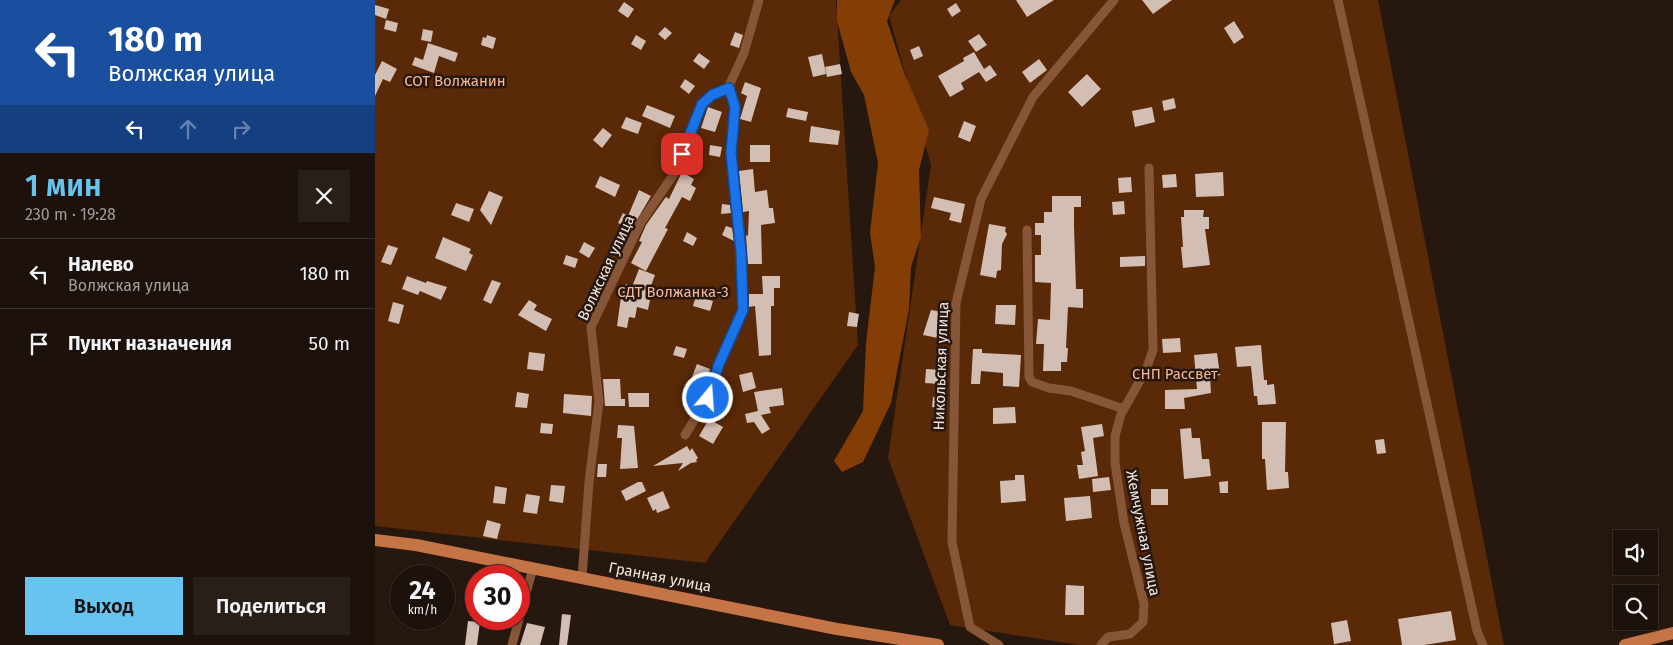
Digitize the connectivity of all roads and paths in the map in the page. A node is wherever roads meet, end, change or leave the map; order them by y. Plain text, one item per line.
1 (759, 0) edge
2 (1114, 0) edge
3 (1338, 0) edge
4 (729, 88) junction
5 (1149, 168) dead end
6 (1027, 230) dead end
7 (1125, 409) junction
8 (685, 435) dead end
9 (375, 540) edge
10 (533, 568) junction
11 (583, 578) junction
12 (530, 579) edge
13 (516, 630) edge
14 (1673, 633) edge
15 (511, 645) edge
16 (938, 645) edge
17 (999, 645) edge
18 (1101, 645) edge
19 (1483, 645) edge
20 (1625, 645) edge

1 - 4 street
2 - 17 street, Никольская улица
3 - 19 street
4 - 8 street
4 - 11 street, Волжская улица
5 - 7 street, Жемчужная улица
6 - 7 street
7 - 18 street, Жемчужная улица
9 - 10 street, Гранная улица
10 - 11 street, Гранная улица
10 - 12 street
11 - 16 street, Гранная улица
13 - 15 street
14 - 20 street

